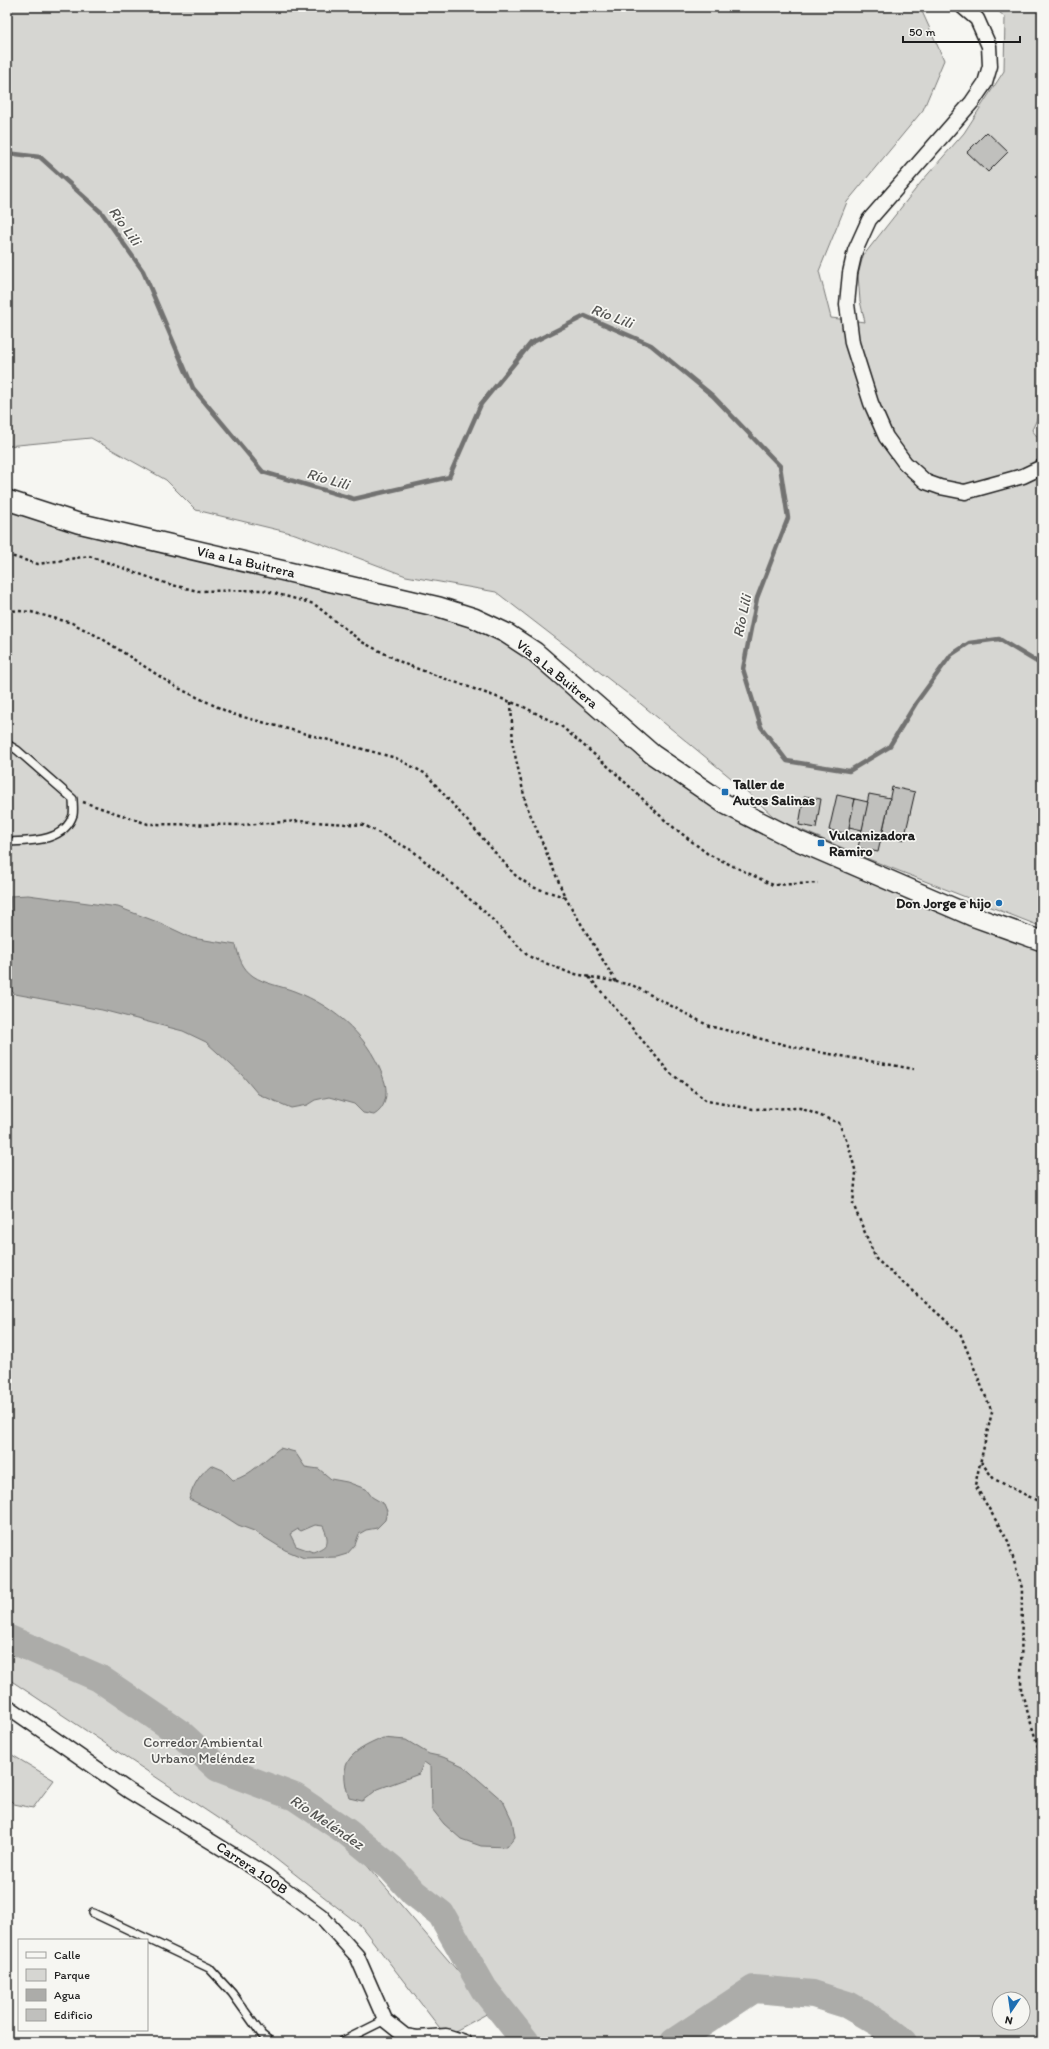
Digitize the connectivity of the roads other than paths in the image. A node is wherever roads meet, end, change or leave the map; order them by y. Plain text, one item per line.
1 (963, 7) edge
2 (1042, 467) edge
3 (7, 500) edge
4 (7, 744) edge
5 (7, 842) edge
6 (1042, 941) edge
7 (7, 1706) edge
8 (93, 1913) dead end
9 (148, 1939) edge
10 (148, 1939) edge
11 (385, 2020) junction
12 (271, 2042) edge
13 (341, 2042) edge
14 (464, 2042) edge

1 - 2 street
3 - 6 street, Vía a La Buitrera
4 - 5 lane
7 - 11 street, Carrera 100B
8 - 10 lane
9 - 12 lane
11 - 13 lane
11 - 14 street, Carrera 100B

